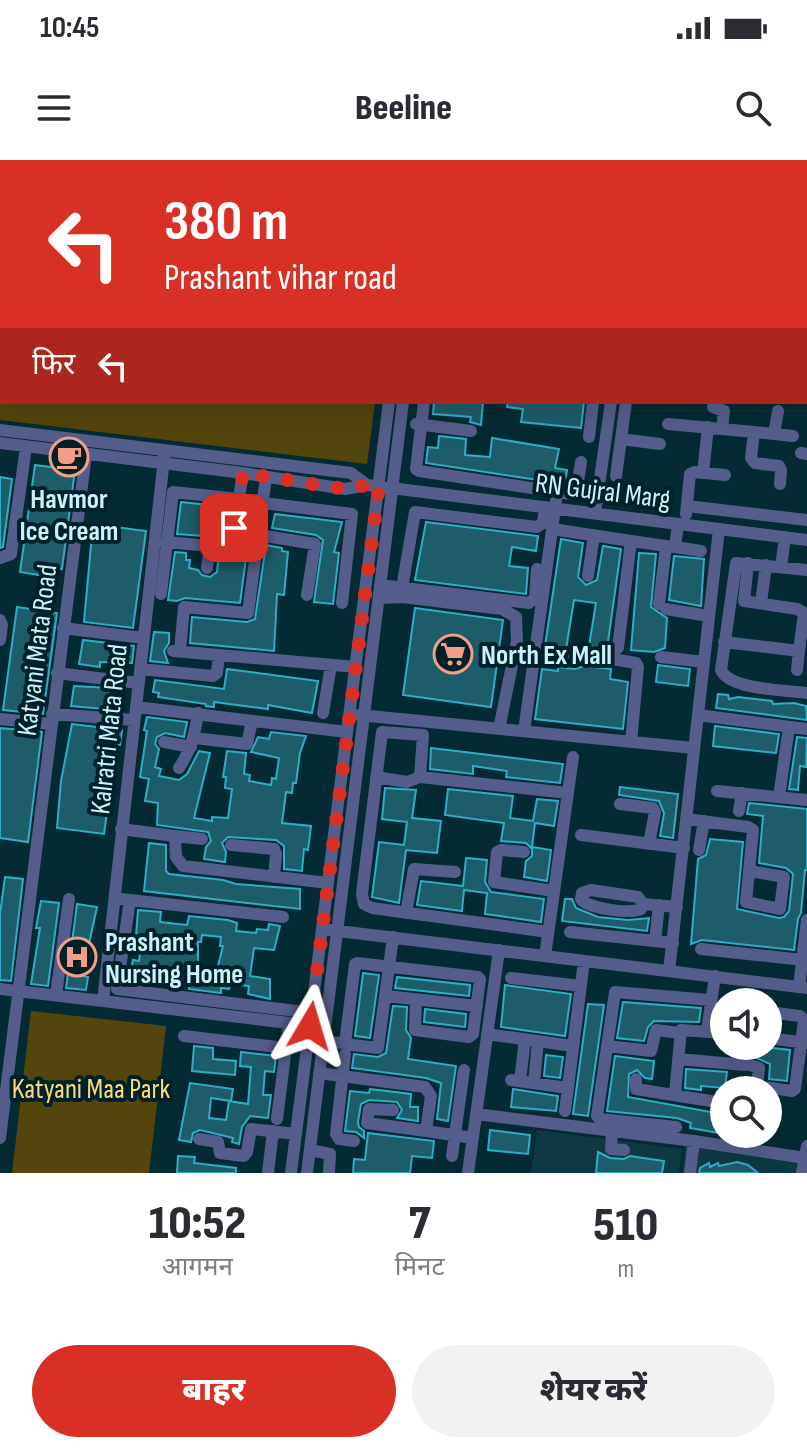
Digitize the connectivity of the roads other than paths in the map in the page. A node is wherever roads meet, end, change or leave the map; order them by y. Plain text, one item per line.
1 (389, 404) edge
2 (403, 404) edge
3 (424, 404) edge
4 (626, 404) edge
5 (592, 406) edge
6 (713, 407) dead end
7 (610, 408) edge
8 (778, 411) dead end
9 (401, 422) junction
10 (668, 424) dead end
11 (421, 425) junction
12 (708, 427) junction
13 (722, 429) junction
14 (0, 430) edge
15 (471, 431) dead end
16 (754, 432) junction
17 (774, 434) junction
18 (793, 436) dead end
19 (589, 437) dead end
20 (621, 439) junction
21 (0, 443) edge
22 (660, 444) dead end
23 (26, 447) junction
24 (86, 454) junction
25 (164, 457) junction
26 (581, 462) dead end
27 (243, 473) junction
28 (703, 473) junction
29 (725, 475) dead end
30 (616, 476) dead end
31 (266, 477) junction
32 (780, 484) dead end
33 (373, 485) junction
34 (393, 488) junction
35 (556, 492) junction
36 (239, 499) junction
37 (263, 503) junction
38 (687, 506) junction
39 (550, 508) junction
40 (595, 513) junction
41 (807, 520) edge
42 (681, 525) junction
43 (552, 529) junction
44 (719, 529) junction
45 (259, 535) junction
46 (594, 535) junction
47 (785, 537) junction
48 (807, 540) edge
49 (631, 541) junction
50 (166, 542) junction
51 (210, 546) junction
52 (670, 547) junction
53 (701, 551) dead end
54 (0, 558) edge
55 (748, 563) junction
56 (766, 565) junction
57 (781, 567) junction
58 (207, 568) dead end
59 (537, 569) dead end
60 (807, 570) edge
61 (588, 576) dead end
62 (402, 588) junction
63 (380, 592) junction
64 (161, 594) dead end
65 (307, 595) dead end
66 (342, 603) dead end
67 (761, 603) junction
68 (709, 616) junction
69 (0, 620) edge
70 (63, 628) junction
71 (143, 638) junction
72 (0, 640) edge
73 (724, 642) junction
74 (618, 648) dead end
75 (799, 651) junction
76 (534, 654) junction
77 (219, 655) junction
78 (661, 657) dead end
79 (331, 665) junction
80 (696, 666) junction
81 (356, 667) junction
82 (140, 669) junction
83 (797, 670) dead end
84 (57, 673) junction
85 (138, 683) junction
86 (807, 693) edge
87 (198, 713) junction
88 (323, 713) dead end
89 (135, 714) junction
90 (350, 715) junction
91 (698, 715) junction
92 (364, 716) junction
93 (0, 719) edge
94 (51, 719) junction
95 (252, 721) junction
96 (789, 727) junction
97 (499, 729) junction
98 (807, 729) edge
99 (524, 731) junction
100 (347, 732) junction
101 (164, 742) dead end
102 (193, 742) junction
103 (631, 742) junction
104 (694, 748) junction
105 (573, 757) dead end
106 (179, 768) dead end
107 (376, 777) junction
108 (420, 777) junction
109 (717, 791) dead end
110 (568, 793) junction
111 (742, 793) junction
112 (806, 795) edge
113 (779, 797) junction
114 (620, 804) dead end
115 (739, 811) dead end
116 (686, 819) junction
117 (704, 821) junction
118 (351, 822) junction
119 (370, 827) junction
120 (121, 829) junction
121 (581, 835) dead end
122 (175, 836) junction
123 (202, 839) dead end
124 (649, 844) junction
125 (231, 845) dead end
126 (684, 848) junction
127 (699, 850) dead end
128 (524, 852) dead end
129 (750, 871) dead end
130 (455, 872) dead end
131 (274, 877) junction
132 (328, 883) junction
133 (554, 891) junction
134 (114, 898) junction
135 (69, 899) dead end
136 (130, 900) junction
137 (643, 904) dead end
138 (659, 905) junction
139 (677, 907) junction
140 (406, 913) junction
141 (283, 917) dead end
142 (807, 920) edge
143 (322, 929) junction
144 (337, 930) junction
145 (548, 932) junction
146 (570, 932) dead end
147 (393, 937) junction
148 (655, 941) junction
149 (673, 943) junction
150 (701, 949) dead end
151 (499, 950) junction
152 (545, 956) junction
153 (803, 960) junction
154 (584, 961) junction
155 (389, 966) junction
156 (669, 971) junction
157 (715, 976) junction
158 (511, 978) dead end
159 (581, 986) junction
160 (803, 987) edge
161 (713, 988) edge
162 (0, 989) edge
163 (18, 991) junction
164 (56, 995) junction
165 (386, 996) junction
166 (416, 1000) junction
167 (103, 1001) junction
168 (710, 1002) joint
169 (477, 1006) junction
170 (782, 1014) edge
171 (311, 1019) junction
172 (289, 1024) junction
173 (325, 1028) junction
174 (707, 1031) junction
175 (710, 1031) edge
176 (680, 1033) junction
177 (487, 1034) junction
178 (184, 1036) dead end
179 (531, 1040) junction
180 (782, 1040) edge
181 (323, 1042) junction
182 (804, 1042) edge
183 (573, 1046) junction
184 (607, 1046) junction
185 (286, 1048) junction
186 (345, 1049) junction
187 (678, 1059) junction
188 (746, 1060) edge
189 (745, 1065) junction
190 (464, 1070) dead end
191 (319, 1073) junction
192 (342, 1076) junction
193 (636, 1079) dead end
194 (534, 1083) junction
195 (568, 1088) junction
196 (3, 1092) edge
197 (675, 1094) junction
198 (710, 1101) edge
199 (393, 1110) dead end
200 (565, 1111) dead end
201 (476, 1114) junction
202 (275, 1125) junction
203 (676, 1127) dead end
204 (426, 1131) junction
205 (612, 1131) junction
206 (296, 1134) junction
207 (456, 1135) junction
208 (0, 1138) edge
209 (473, 1138) junction
210 (199, 1139) dead end
211 (354, 1141) dead end
212 (694, 1141) junction
213 (612, 1149) dead end
214 (310, 1150) junction
215 (806, 1152) edge
216 (452, 1156) dead end
217 (268, 1173) edge
218 (291, 1173) edge
219 (307, 1173) edge
220 (329, 1173) edge
221 (468, 1173) edge
222 (690, 1173) edge
223 (802, 1173) edge

1 - 33 street
2 - 9 street
3 - 11 street
4 - 20 street
5 - 7 street
5 - 19 street
6 - 13 street
7 - 40 street
8 - 17 street
9 - 11 street
9 - 34 street
10 - 12 street
11 - 15 street
11 - 35 street
12 - 13 street
12 - 28 street
13 - 16 street
14 - 25 street
16 - 17 street
16 - 32 street
17 - 18 street
20 - 22 street
20 - 30 street
21 - 23 street
23 - 24 street
23 - 54 street
24 - 25 street
24 - 70 street, Katyani Mata Road
25 - 27 street
25 - 33 street
25 - 71 street, Kalratri Mata Road
26 - 35 street
27 - 31 street
27 - 36 street
28 - 29 street
28 - 38 street
31 - 33 street
31 - 37 street
33 - 34 street, RN Gujral Marg
33 - 81 street
34 - 39 street, RN Gujral Marg
34 - 63 street
35 - 39 street
36 - 50 street
36 - 51 street
37 - 45 street
37 - 66 street
38 - 41 street
38 - 42 street
39 - 40 street, RN Gujral Marg
39 - 43 street
39 - 62 street
40 - 42 street, RN Gujral Marg
42 - 44 street, RN Gujral Marg
42 - 52 street
43 - 46 street
43 - 76 street
44 - 47 street, RN Gujral Marg
44 - 68 street
45 - 65 street
45 - 77 street
46 - 49 street
46 - 61 street
47 - 48 street, RN Gujral Marg
47 - 57 street
49 - 52 street
49 - 74 street
50 - 51 street
50 - 64 street
51 - 58 street
52 - 53 street
52 - 68 street
55 - 56 street
55 - 67 street
55 - 73 street
56 - 57 street
56 - 67 street
57 - 60 street
59 - 62 street
62 - 63 street
63 - 92 street
63 - 97 street
67 - 75 street
68 - 80 street
69 - 72 street
70 - 71 street
70 - 84 street, Katyani Mata Road
71 - 82 street, Kalratri Mata Road
73 - 75 street
73 - 86 street
75 - 83 street
76 - 99 street
76 - 103 street
77 - 79 street
77 - 82 street
78 - 80 street
79 - 81 street
79 - 88 street
80 - 91 street
81 - 90 street
82 - 85 street, Kalratri Mata Road
84 - 85 street
84 - 94 street, Katyani Mata Road
85 - 89 street, Kalratri Mata Road
87 - 89 street
87 - 95 street
87 - 102 street
89 - 94 street
89 - 120 street, Kalratri Mata Road
90 - 92 street
90 - 100 street
91 - 96 street
91 - 104 street
92 - 97 street
92 - 118 street
93 - 94 street
94 - 163 street, Katyani Mata Road
95 - 100 street
95 - 102 street
96 - 98 street
96 - 113 street
97 - 99 street
99 - 103 street
100 - 132 street
101 - 102 street
102 - 106 street
103 - 104 street
104 - 116 street
105 - 110 street
107 - 108 street
107 - 108 street
107 - 119 street
108 - 110 street
109 - 111 street
110 - 133 street
111 - 113 street
111 - 115 street
112 - 113 street
114 - 124 street
116 - 117 street
116 - 126 street
117 - 127 street
117 - 129 street
118 - 119 street
118 - 144 street
119 - 140 street
120 - 122 street
120 - 134 street, Kalratri Mata Road
121 - 124 street
122 - 123 street
122 - 131 street
124 - 126 street
125 - 131 street
126 - 139 street
128 - 133 street
130 - 140 street
131 - 132 street
132 - 143 street
133 - 145 street
134 - 136 street
134 - 167 street, Kalratri Mata Road
135 - 164 street
136 - 141 street
136 - 171 street
137 - 138 street
138 - 139 street
138 - 148 street
139 - 149 street
140 - 145 street
142 - 153 street
143 - 144 street
143 - 171 street
144 - 147 street
144 - 173 street
145 - 152 street
146 - 148 street
147 - 151 street
147 - 155 street
148 - 149 street
149 - 156 street
150 - 153 street
151 - 152 street
151 - 177 street
152 - 154 street
153 - 160 street
154 - 156 street
154 - 159 street
155 - 165 street
155 - 169 street
155 - 186 street
156 - 157 street
157 - 160 street
157 - 161 street
158 - 159 street
159 - 183 street
162 - 163 street
163 - 164 street
163 - 196 street, Katyani Mata Road
164 - 167 street
165 - 166 street
165 - 186 street
166 - 169 street
166 - 169 street
167 - 172 street
168 - 174 street
168 - 184 street
170 - 182 street
171 - 172 street
171 - 173 street
171 - 206 street
172 - 185 street
173 - 181 street
174 - 175 street
174 - 176 street
176 - 184 street
176 - 187 street
177 - 179 street
177 - 201 street
178 - 185 street
179 - 183 street
179 - 194 street
179 - 194 street
180 - 182 street
181 - 186 street
181 - 191 street
182 - 189 street
183 - 195 street
184 - 203 street
185 - 202 street
186 - 192 street
187 - 189 street
187 - 197 street
188 - 189 street
190 - 207 street
191 - 192 street
191 - 214 street
192 - 204 street
192 - 211 street
193 - 197 street
194 - 195 street
195 - 200 street
196 - 208 street, Katyani Mata Road
197 - 198 street
199 - 204 street
201 - 205 street
201 - 209 street
202 - 206 street
202 - 210 street
202 - 217 street
204 - 207 street
205 - 212 street
205 - 213 street
206 - 218 street
207 - 209 street
207 - 216 street
209 - 221 street
212 - 215 street
212 - 222 street
214 - 219 street
214 - 220 street
215 - 223 street

